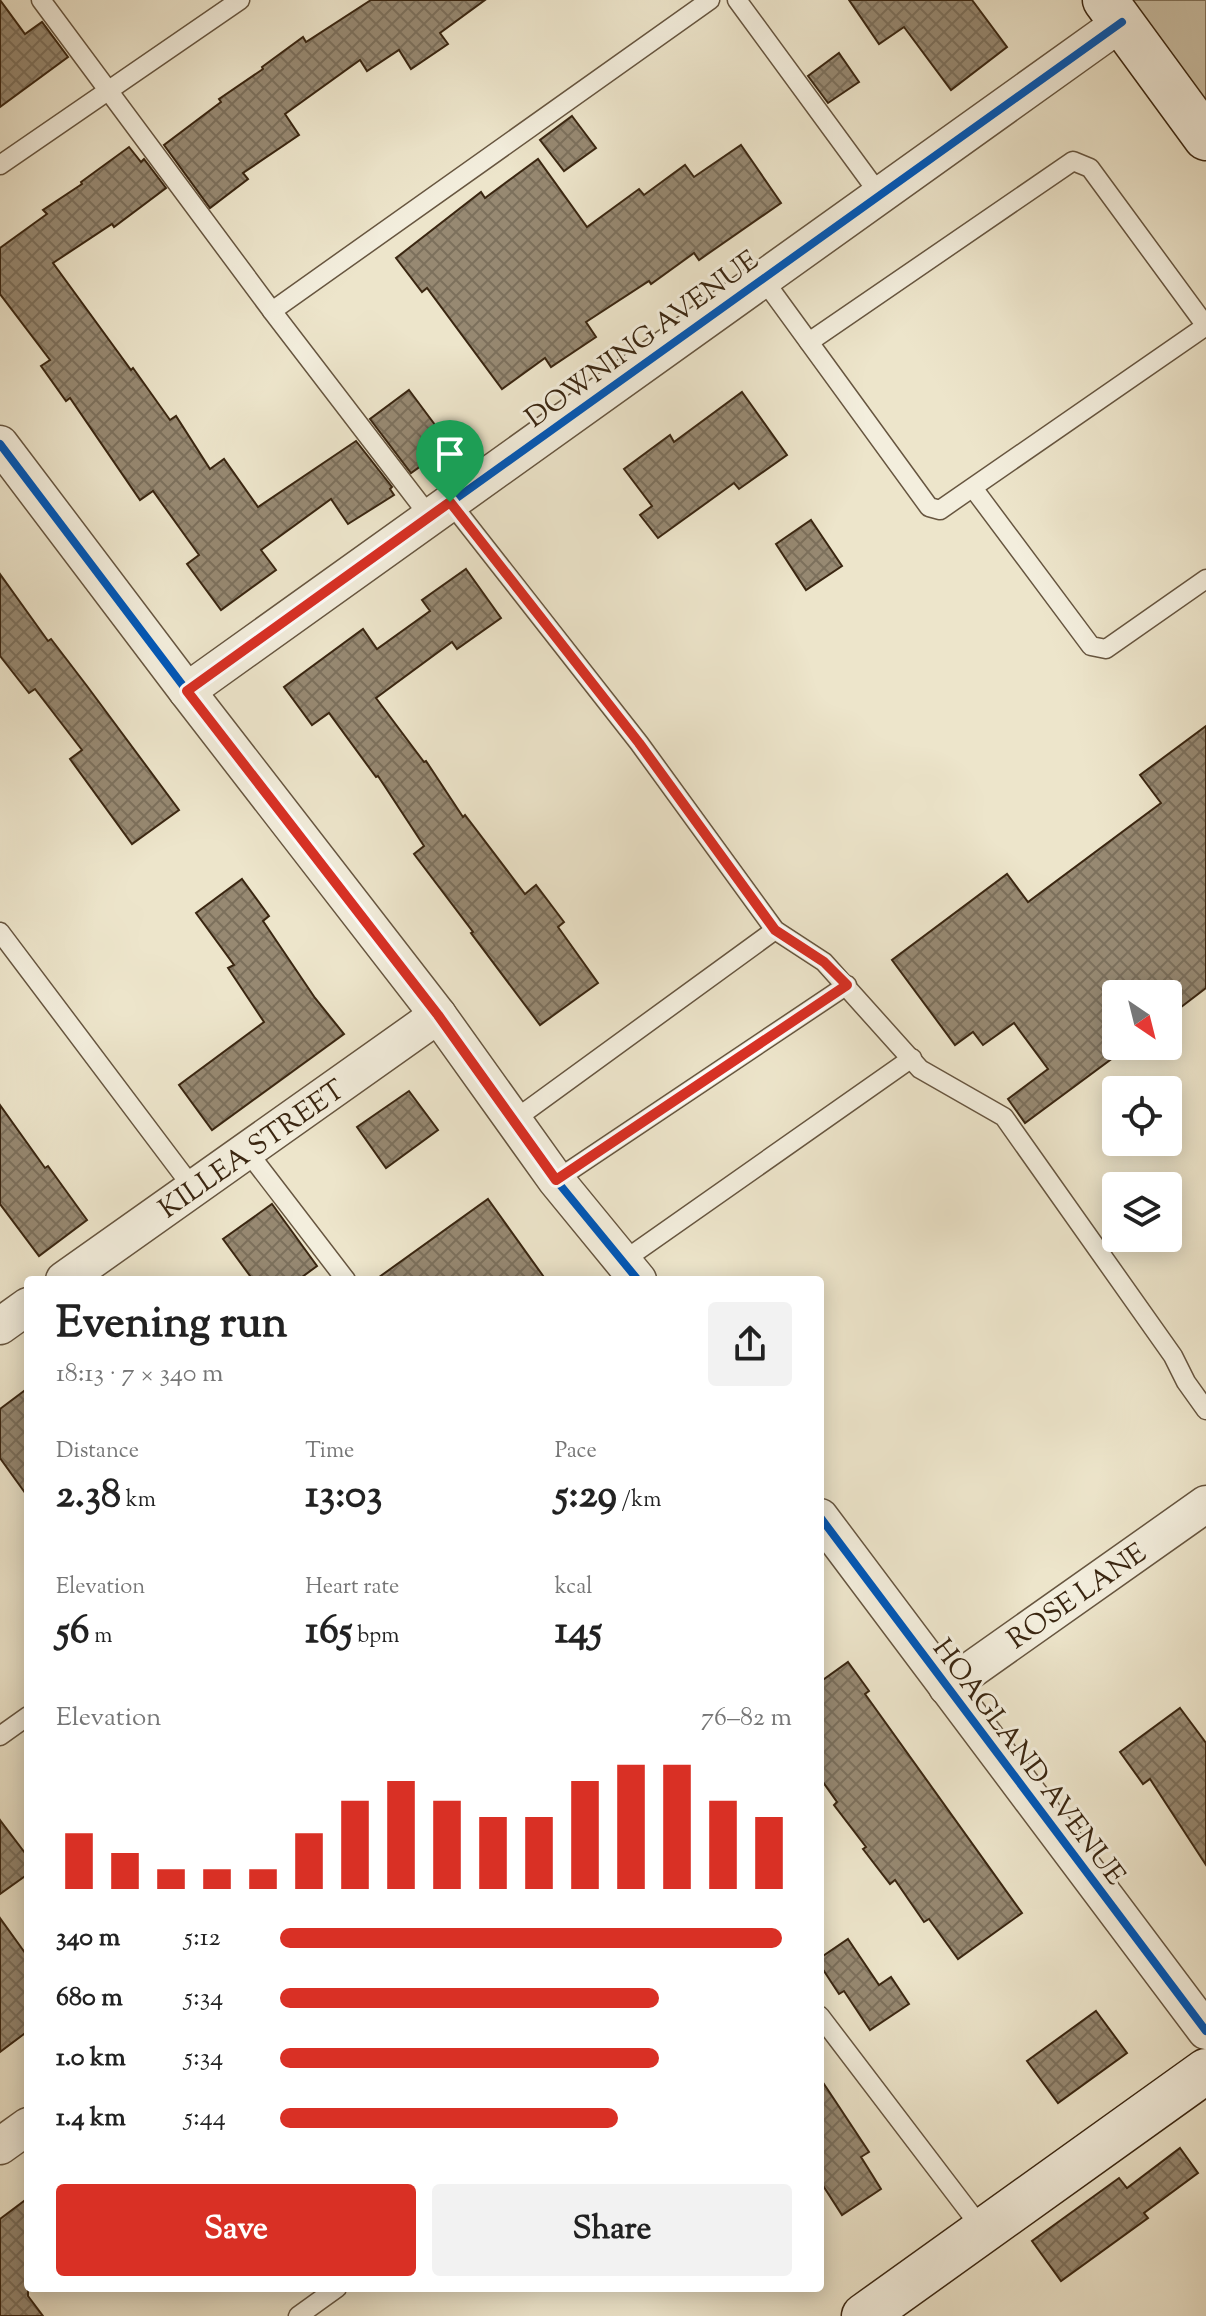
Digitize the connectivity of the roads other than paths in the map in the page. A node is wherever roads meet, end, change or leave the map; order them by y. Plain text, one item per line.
1 (41, 0) edge
2 (240, 0) edge
3 (710, 0) edge
4 (737, 0) edge
5 (1113, 11) edge
6 (108, 91) junction
7 (1206, 138) edge
8 (0, 165) edge
9 (880, 195) junction
10 (763, 279) junction
11 (272, 311) junction
12 (1206, 326) edge
13 (809, 342) junction
14 (0, 444) edge
15 (973, 488) junction
16 (440, 509) junction
17 (1206, 579) edge
18 (187, 691) junction
19 (775, 930) junction
20 (0, 932) edge
21 (847, 985) junction
22 (438, 1015) junction
23 (912, 1058) junction
24 (514, 1120) junction
25 (247, 1151) junction
26 (556, 1180) junction
27 (193, 1188) junction
28 (631, 1270) edge
29 (70, 1276) edge
30 (343, 1276) edge
31 (1206, 1410) edge
32 (1206, 1504) edge
33 (827, 1539) edge
34 (947, 1687) junction
35 (24, 1719) edge
36 (0, 1736) edge
37 (824, 2021) edge
38 (1206, 2031) edge
39 (1206, 2071) edge
40 (24, 2129) edge
41 (0, 2146) edge
42 (983, 2231) junction
43 (331, 2292) edge
44 (298, 2316) edge
45 (864, 2316) edge

1 - 6 lane
2 - 6 lane
3 - 11 lane
4 - 9 lane
5 - 7 street
5 - 9 street, DOWNING AVENUE
6 - 8 lane
6 - 11 lane
9 - 10 street, DOWNING AVENUE
10 - 13 lane
10 - 16 street, DOWNING AVENUE
11 - 16 lane
12 - 13 lane
12 - 15 lane
13 - 15 lane
14 - 18 street
15 - 17 lane
16 - 18 street, DOWNING AVENUE
16 - 19 lane
18 - 22 street
19 - 21 lane
19 - 24 lane
20 - 27 lane
21 - 23 lane
21 - 26 lane
22 - 24 street
22 - 25 street, KILLEA STREET
23 - 28 lane
23 - 31 lane
24 - 26 street
25 - 27 street, KILLEA STREET
25 - 30 lane
26 - 28 street
27 - 29 street, KILLEA STREET
32 - 34 street, ROSE LANE
33 - 34 street, HOAGLAND AVENUE
34 - 38 street, HOAGLAND AVENUE
35 - 36 lane
37 - 42 lane
39 - 42 street
40 - 41 street
42 - 45 street
43 - 44 lane

